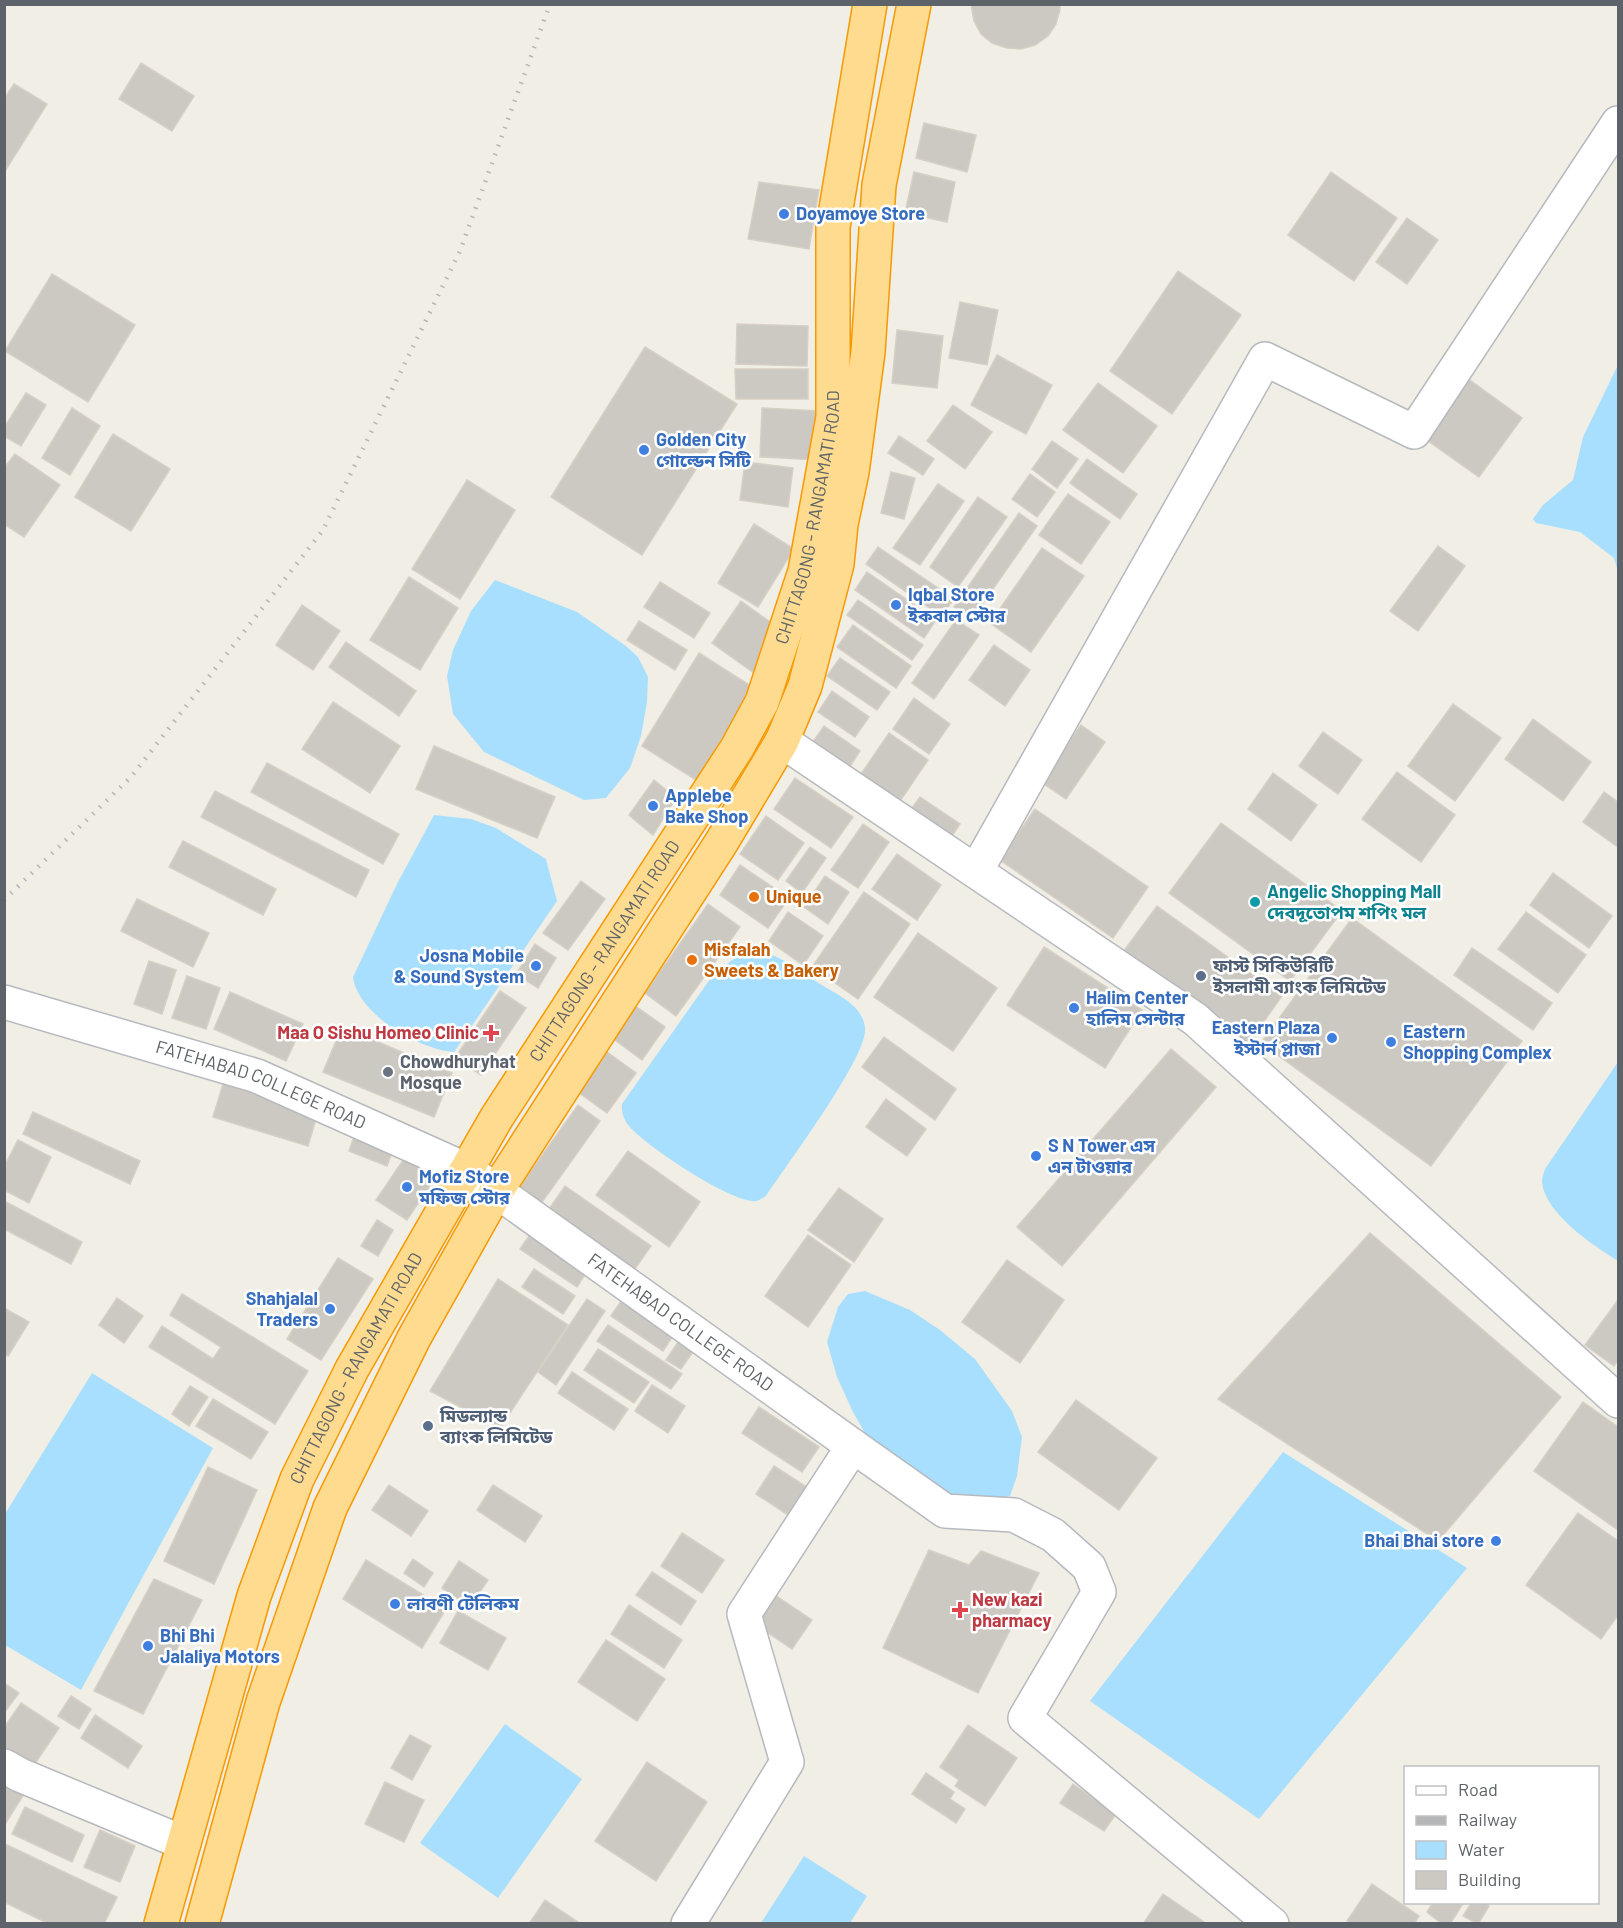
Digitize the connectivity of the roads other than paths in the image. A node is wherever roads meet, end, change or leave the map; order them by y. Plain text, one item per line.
1 (870, 4) edge
2 (914, 4) edge
3 (1618, 123) edge
4 (782, 741) junction
5 (976, 871) junction
6 (4, 1002) edge
7 (467, 1170) junction
8 (497, 1190) junction
9 (1618, 1401) edge
10 (853, 1446) junction
11 (4, 1766) edge
12 (184, 1844) junction
13 (161, 1923) edge
14 (202, 1923) edge
15 (688, 1923) edge
16 (1272, 1923) edge

1 - 7 highway, CHITTAGONG - RANGAMATI ROAD
2 - 4 highway, CHITTAGONG - RANGAMATI ROAD
3 - 5 street
4 - 5 street
4 - 8 highway, CHITTAGONG - RANGAMATI ROAD
5 - 9 street
6 - 7 street, FATEHABAD COLLEGE ROAD
7 - 8 street, FATEHABAD COLLEGE ROAD
7 - 12 highway, CHITTAGONG - RANGAMATI ROAD
8 - 10 street, FATEHABAD COLLEGE ROAD
8 - 14 highway, CHITTAGONG - RANGAMATI ROAD
10 - 15 street
10 - 16 street, FATEHABAD COLLEGE ROAD
11 - 12 street
12 - 13 highway, CHITTAGONG - RANGAMATI ROAD

